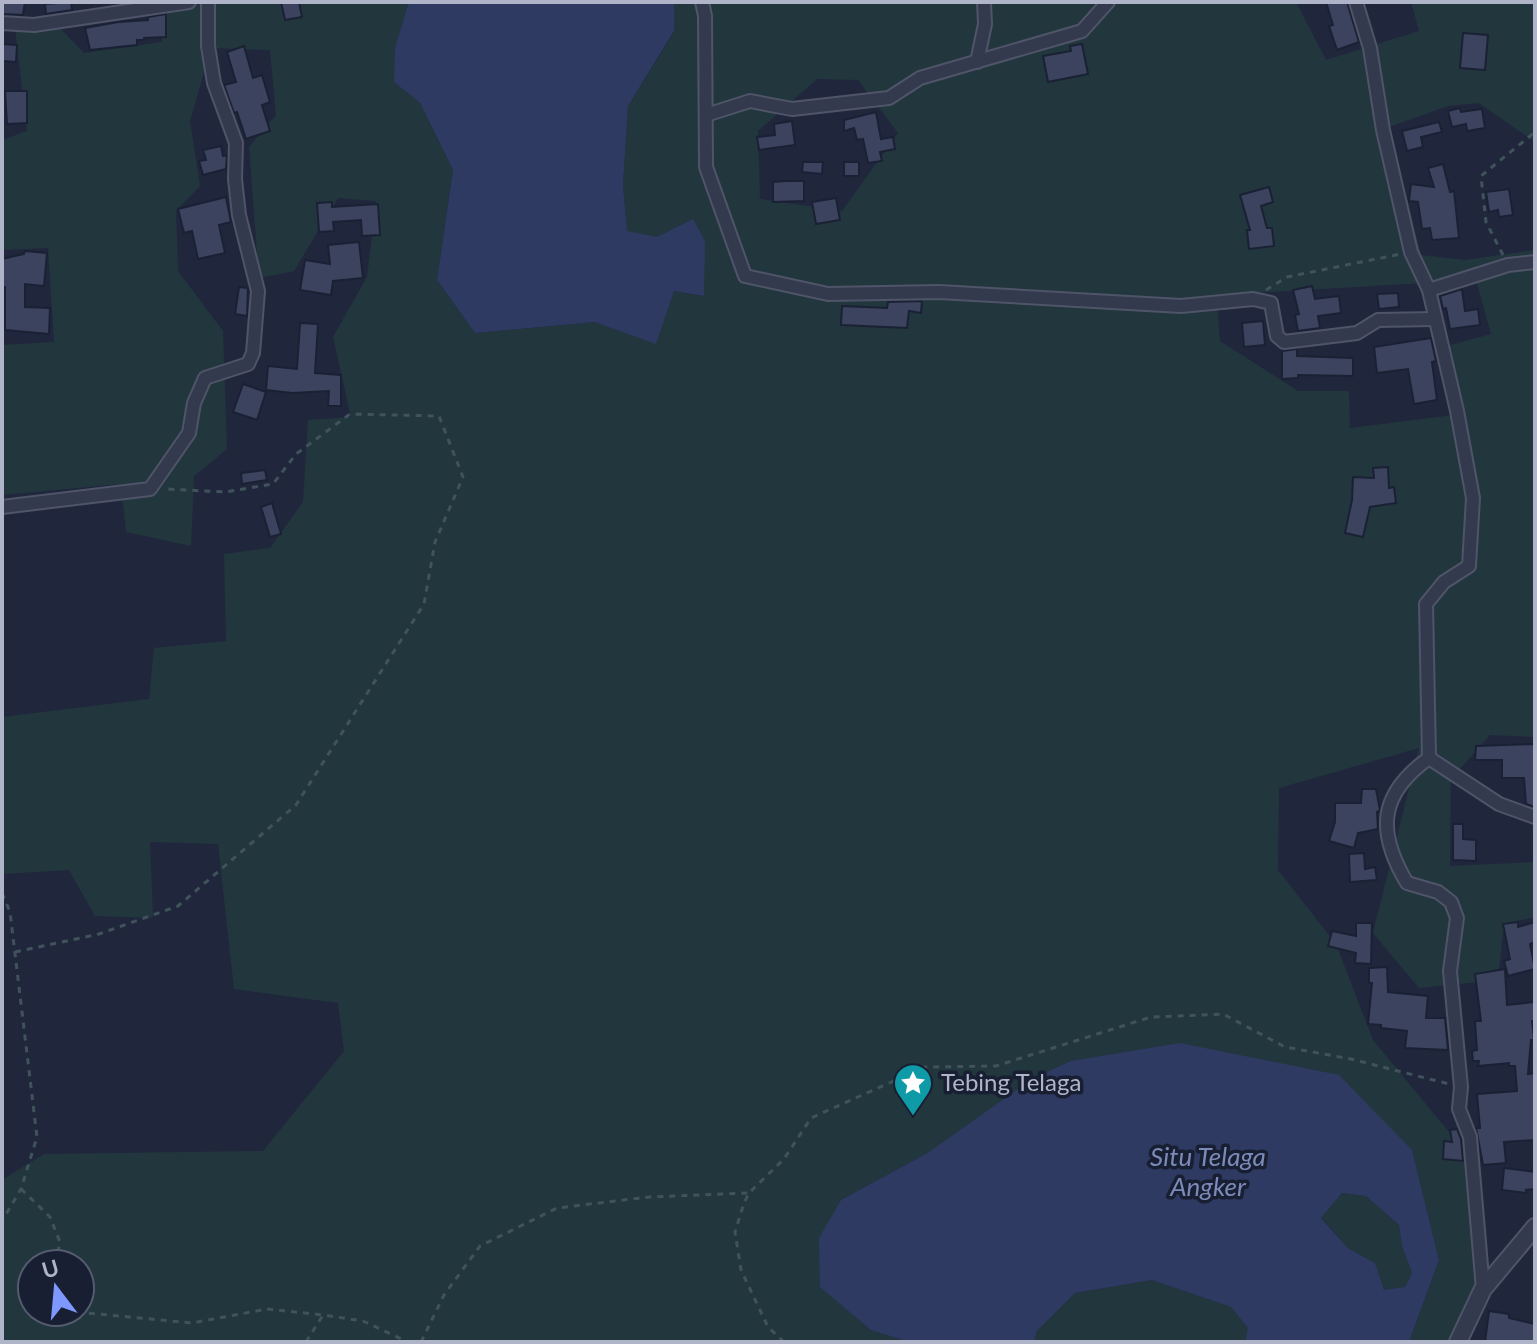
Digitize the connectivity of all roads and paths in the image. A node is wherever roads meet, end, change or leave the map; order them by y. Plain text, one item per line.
1 (189, 2) edge
2 (208, 2) edge
3 (702, 2) edge
4 (984, 2) edge
5 (1108, 2) edge
6 (1356, 2) edge
7 (2, 23) edge
8 (977, 62) junction
9 (706, 115) junction
10 (1535, 132) edge
11 (1411, 252) junction
12 (1535, 262) edge
13 (1508, 265) junction
14 (1429, 290) junction
15 (1253, 299) junction
16 (1434, 319) junction
17 (150, 489) junction
18 (2, 507) edge
19 (1429, 758) junction
20 (1535, 817) edge
21 (2, 893) edge
22 (15, 952) junction
23 (1461, 1087) junction
24 (21, 1189) junction
25 (749, 1193) junction
26 (2, 1221) edge
27 (1535, 1227) edge
28 (59, 1248) edge
29 (1483, 1289) junction
30 (96, 1314) edge
31 (323, 1315) junction
32 (306, 1342) edge
33 (408, 1342) edge
34 (421, 1342) edge
35 (784, 1342) edge
36 (1458, 1342) edge

1 - 7 street
2 - 17 street
3 - 9 street
4 - 8 street
5 - 8 street
6 - 11 street
8 - 9 street
9 - 15 street
10 - 13 path
11 - 14 street
11 - 15 path
12 - 13 street
13 - 14 street
14 - 16 street
15 - 16 street
16 - 19 street
17 - 18 street
17 - 22 path
19 - 20 street
19 - 23 street
21 - 22 path
22 - 24 path
23 - 25 path
23 - 29 street
24 - 26 path
24 - 28 path
25 - 34 path
25 - 35 path
27 - 29 street
29 - 36 street
30 - 31 path
31 - 32 path
31 - 33 path

